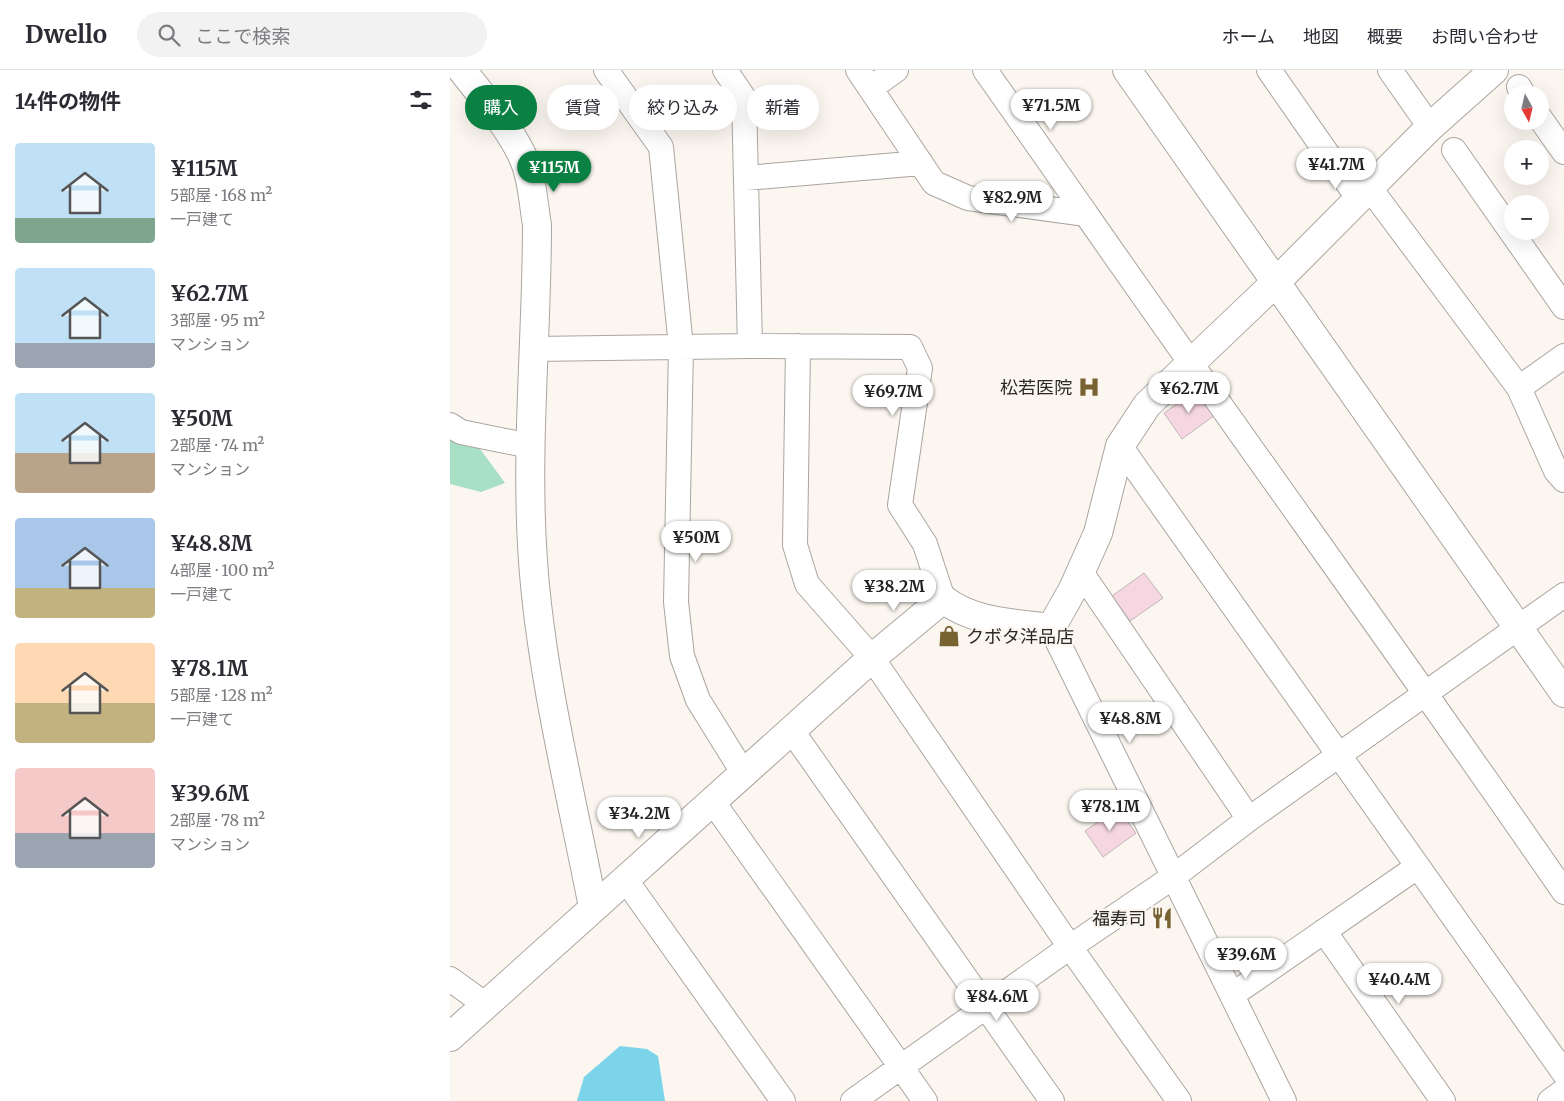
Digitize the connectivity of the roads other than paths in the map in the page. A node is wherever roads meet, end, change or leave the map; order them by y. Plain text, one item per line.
1 (463, 70) edge
2 (606, 70) edge
3 (725, 70) edge
4 (896, 70) edge
5 (985, 70) edge
6 (1127, 70) edge
7 (1269, 70) edge
8 (1390, 70) edge
9 (1494, 70) edge
10 (450, 79) edge
11 (865, 79) edge
12 (1430, 127) junction
13 (1548, 130) edge
14 (1454, 150) dead end
15 (1564, 152) edge
16 (921, 163) junction
17 (746, 178) junction
18 (1364, 192) junction
19 (1086, 214) junction
20 (1275, 283) junction
21 (1564, 307) edge
22 (750, 346) junction
23 (798, 346) junction
24 (681, 347) junction
25 (534, 349) junction
26 (1564, 356) edge
27 (1189, 362) junction
28 (1519, 388) junction
29 (450, 425) edge
30 (530, 446) junction
31 (1120, 446) junction
32 (1557, 458) edge
33 (1564, 480) edge
34 (1081, 572) junction
35 (1564, 595) edge
36 (943, 599) junction
37 (1518, 627) junction
38 (1051, 628) junction
39 (872, 658) junction
40 (1427, 693) junction
41 (1564, 693) edge
42 (792, 731) junction
43 (1338, 757) junction
44 (744, 774) junction
45 (713, 802) junction
46 (1249, 819) junction
47 (1417, 867) junction
48 (1173, 877) junction
49 (625, 880) junction
50 (1564, 892) edge
51 (593, 907) junction
52 (1324, 931) junction
53 (1070, 947) junction
54 (450, 979) edge
55 (1232, 995) junction
56 (486, 1005) junction
57 (986, 1007) junction
58 (450, 1036) edge
59 (902, 1067) junction
60 (1564, 1072) edge
61 (1564, 1091) edge
62 (783, 1101) edge
63 (853, 1101) edge
64 (925, 1101) edge
65 (1052, 1101) edge
66 (1179, 1101) edge
67 (1284, 1101) edge
68 (1443, 1101) edge
69 (1550, 1101) edge

1 - 10 street
1 - 25 street
2 - 24 street
3 - 17 street
4 - 11 street
5 - 19 street
6 - 20 street
7 - 18 street
8 - 12 street
9 - 12 street
11 - 16 street
12 - 18 street
13 - 15 street
14 - 21 street
16 - 17 street
16 - 19 street
17 - 22 street
18 - 20 street
18 - 28 street
19 - 27 street
20 - 27 street
20 - 37 street
22 - 23 street
22 - 24 street
23 - 36 street
23 - 39 street
24 - 25 street
24 - 44 street
25 - 30 street
26 - 28 street
27 - 31 street
27 - 40 street
28 - 32 street
29 - 30 street
30 - 51 street
31 - 34 street
31 - 43 street
32 - 33 street
34 - 38 street
34 - 46 street
35 - 37 street
36 - 38 street
36 - 39 street
37 - 40 street
37 - 41 street
38 - 48 street
39 - 42 street
39 - 53 street
40 - 43 street
40 - 50 street
42 - 44 street
42 - 57 street
43 - 46 street
43 - 47 street
44 - 45 street
45 - 49 street
45 - 59 street
46 - 48 street
47 - 52 street
47 - 60 street
48 - 53 street
48 - 55 street
49 - 51 street
49 - 62 street
51 - 56 street
52 - 55 street
52 - 68 street
53 - 57 street
53 - 66 street
54 - 56 street
55 - 67 street
56 - 58 street
57 - 59 street
57 - 65 street
59 - 63 street
59 - 64 street
61 - 69 street

